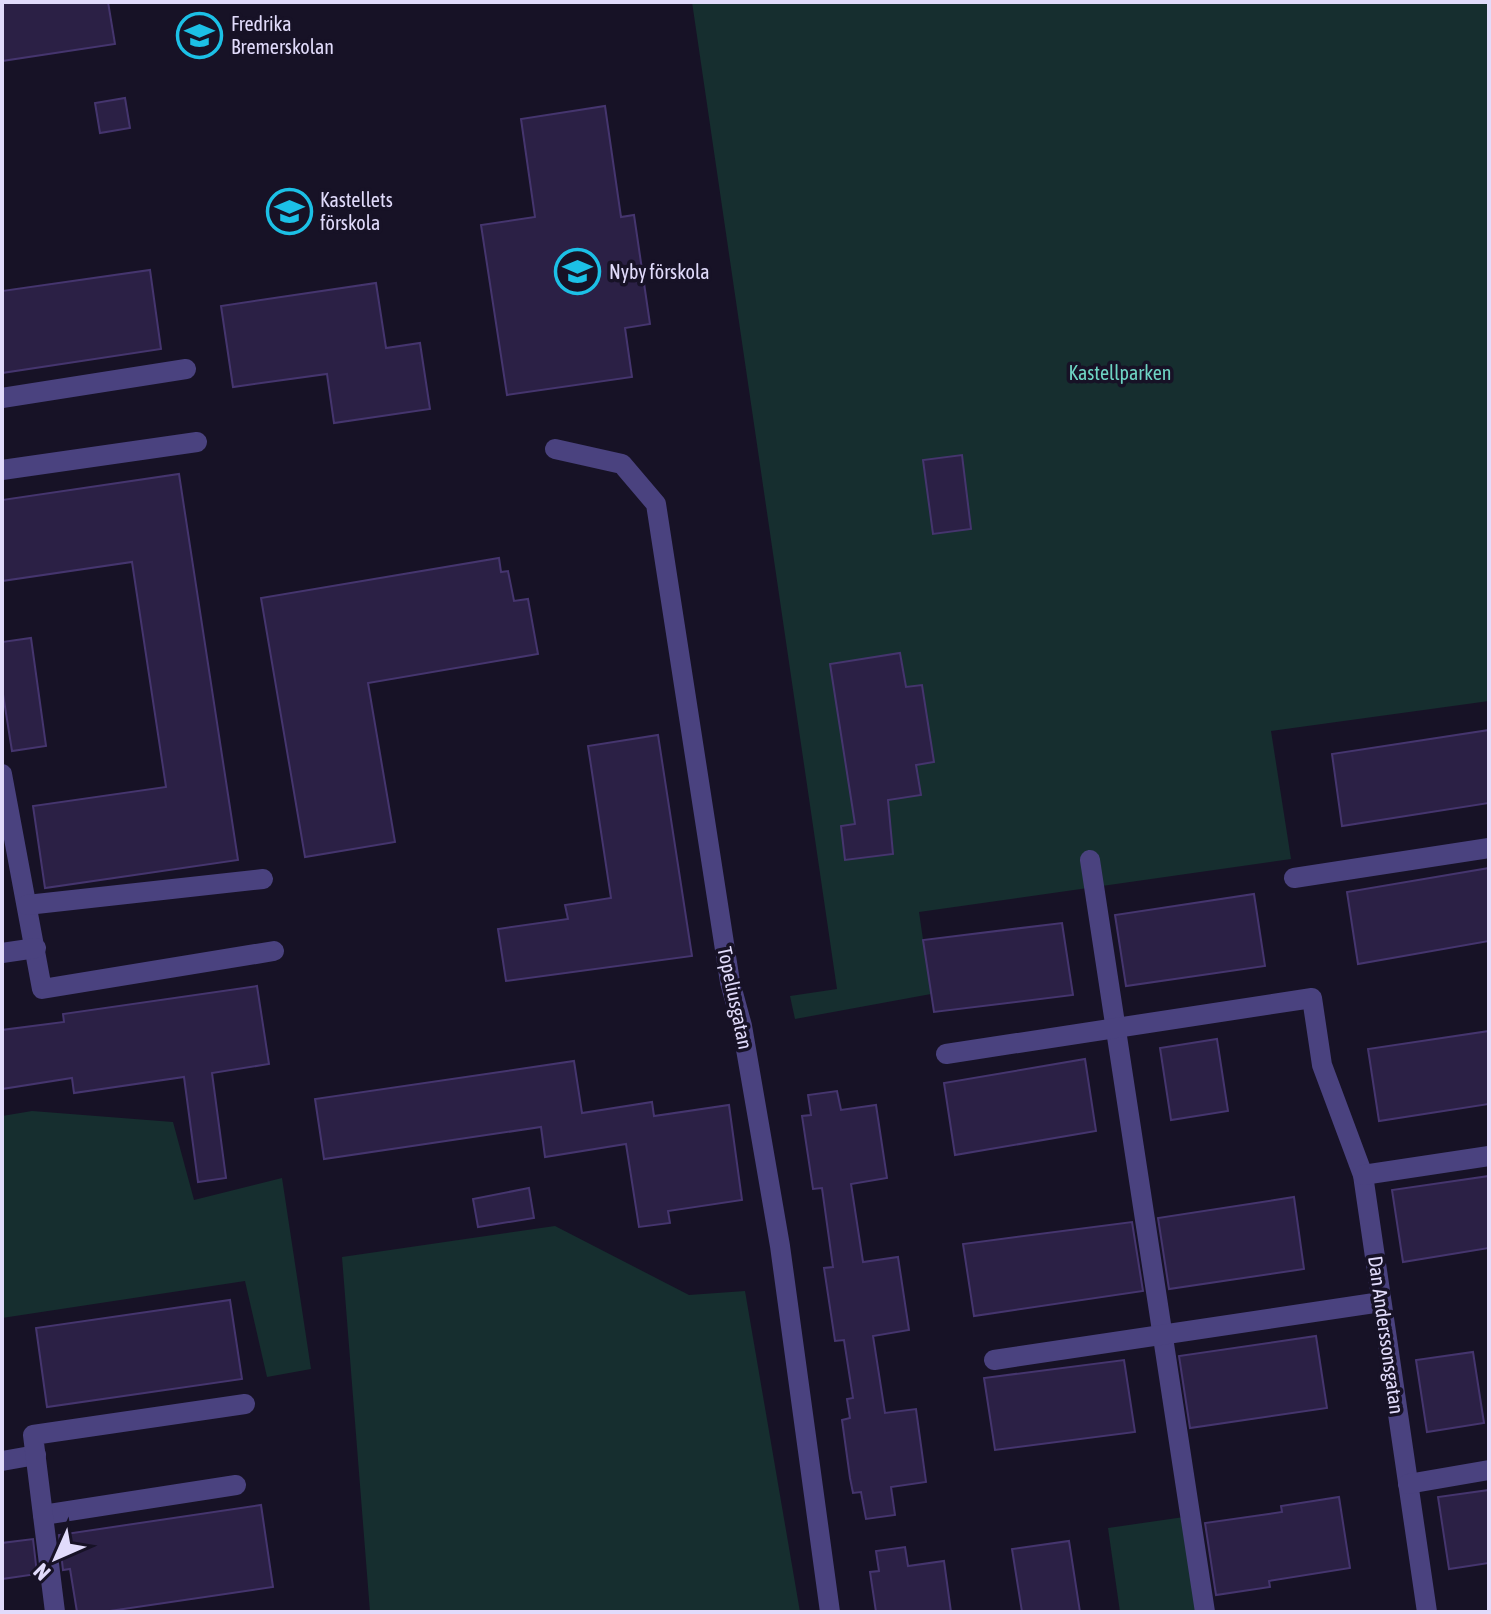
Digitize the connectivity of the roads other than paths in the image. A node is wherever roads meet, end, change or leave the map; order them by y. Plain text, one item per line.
1 (186, 369) dead end
2 (2, 398) edge
3 (197, 442) dead end
4 (555, 449) dead end
5 (2, 470) edge
6 (2, 774) edge
7 (1489, 848) edge
8 (1090, 860) dead end
9 (1294, 878) dead end
10 (263, 879) dead end
11 (27, 905) junction
12 (36, 948) junction
13 (274, 951) dead end
14 (2, 953) edge
15 (1116, 1028) junction
16 (946, 1054) dead end
17 (1489, 1156) edge
18 (1363, 1175) junction
19 (1381, 1302) junction
20 (1162, 1335) junction
21 (994, 1360) dead end
22 (245, 1404) dead end
23 (36, 1455) junction
24 (2, 1461) edge
25 (1489, 1470) edge
26 (1408, 1484) junction
27 (236, 1485) dead end
28 (43, 1515) junction
29 (1420, 1611) edge
30 (55, 1612) edge
31 (830, 1612) edge
32 (1205, 1612) edge

1 - 2 street
3 - 5 street
4 - 31 street, Topeliusgatan
6 - 11 street
7 - 9 street
8 - 15 street
10 - 11 street
11 - 12 street
12 - 13 street
12 - 14 street
15 - 16 street
15 - 18 street, Dan Anderssonsgatan
15 - 20 street
17 - 18 street
18 - 19 street, Dan Anderssonsgatan
19 - 20 street
19 - 26 street, Dan Anderssonsgatan
20 - 21 street
20 - 32 street
22 - 23 street
23 - 24 street
23 - 28 street
25 - 26 street
26 - 29 street, Dan Anderssonsgatan
27 - 28 street
28 - 30 street

